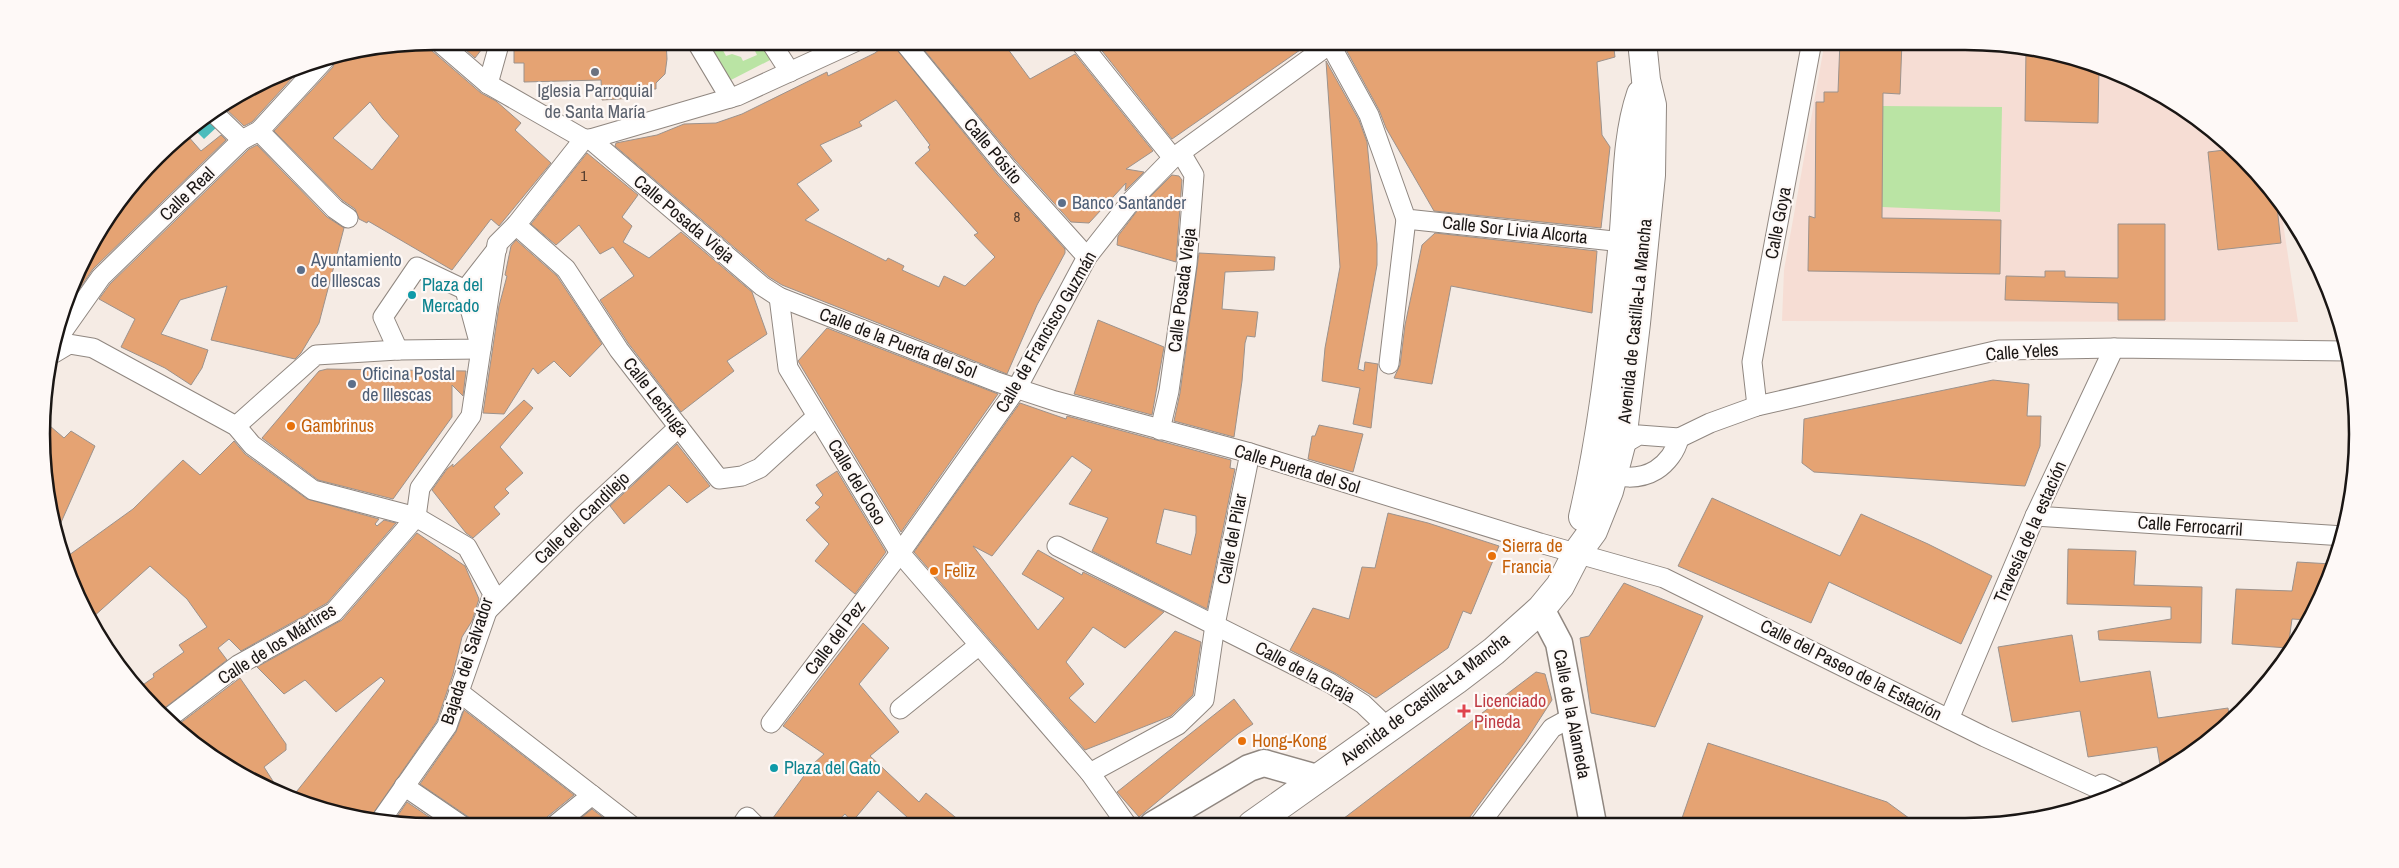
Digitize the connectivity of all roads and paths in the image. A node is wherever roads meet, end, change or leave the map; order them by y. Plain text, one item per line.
1 (448, 50) edge
2 (497, 50) edge
3 (701, 50) edge
4 (776, 50) edge
5 (838, 50) edge
6 (918, 50) edge
7 (1087, 50) edge
8 (1322, 50) edge
9 (1336, 50) edge
10 (1643, 50) edge
11 (1810, 50) edge
12 (316, 68) edge
13 (790, 72) junction
14 (1646, 80) junction
15 (488, 84) junction
16 (730, 98) junction
17 (218, 117) edge
18 (259, 131) junction
19 (587, 139) junction
20 (242, 140) junction
21 (1177, 156) junction
22 (348, 218) dead end
23 (1406, 219) junction
24 (516, 225) junction
25 (1623, 242) junction
26 (496, 249) junction
27 (1087, 257) junction
28 (1619, 271) junction
29 (465, 290) junction
30 (779, 297) junction
31 (489, 301) junction
32 (65, 328) edge
33 (2114, 348) junction
34 (481, 349) junction
35 (59, 350) edge
36 (398, 350) junction
37 (2340, 351) edge
38 (1389, 364) dead end
39 (1017, 388) junction
40 (1757, 406) junction
41 (817, 416) junction
42 (236, 426) junction
43 (679, 427) junction
44 (1160, 430) junction
45 (1679, 438) junction
46 (1621, 447) junction
47 (1250, 453) junction
48 (1591, 488) junction
49 (2035, 516) junction
50 (416, 517) junction
51 (2335, 535) edge
52 (1057, 546) dead end
53 (900, 553) junction
54 (1577, 553) junction
55 (1541, 609) junction
56 (487, 611) junction
57 (1215, 626) junction
58 (978, 646) junction
59 (459, 692) junction
60 (900, 710) dead end
61 (172, 715) edge
62 (1949, 719) junction
63 (771, 723) dead end
64 (1574, 724) junction
65 (1388, 728) junction
66 (1090, 773) junction
67 (1317, 778) junction
68 (404, 786) junction
69 (2098, 792) edge
70 (592, 795) junction
71 (384, 815) edge
72 (451, 818) edge
73 (564, 818) edge
74 (622, 818) edge
75 (1122, 818) edge
76 (1165, 818) edge
77 (1262, 818) edge
78 (1484, 818) edge
79 (1592, 818) edge

1 - 15 street, Calle Posada Vieja
2 - 15 street
3 - 16 street
4 - 13 street
5 - 13 street
6 - 27 street, Calle Pósito
7 - 21 street, Calle Posada Vieja
8 - 21 street, Calle de Francisco Guzmán
9 - 23 street
10 - 14 main road, Avenida de Castilla-La Mancha
11 - 40 street, Calle Goya
12 - 18 street, Calle Real
13 - 16 street
14 - 25 main road, Avenida de Castilla-La Mancha
14 - 46 main road, Avenida de Castilla-La Mancha
15 - 19 street, Calle Posada Vieja
16 - 19 street
17 - 20 street
18 - 20 street, Calle Real
18 - 22 street
19 - 24 street
19 - 30 street, Calle Posada Vieja
20 - 32 street, Calle Real
21 - 27 street, Calle de Francisco Guzmán
21 - 44 street, Calle Posada Vieja
23 - 25 street, Calle Sor Livia Alcorta
23 - 38 street
24 - 26 street
24 - 43 street, Calle Lechuga
25 - 28 main road, Avenida de Castilla-La Mancha
26 - 29 street
26 - 31 street
27 - 39 street, Calle de Francisco Guzmán
28 - 46 street
28 - 48 main road, Avenida de Castilla-La Mancha
29 - 31 street
29 - 34 street
29 - 36 street
30 - 39 street, Calle de la Puerta del Sol
30 - 41 street, Calle del Coso
31 - 34 street
33 - 37 street, Calle Yeles
33 - 40 street, Calle Yeles
33 - 49 street, Travesía de la estación
34 - 36 street
34 - 50 street
35 - 42 street
36 - 42 street
39 - 44 street, Calle Puerta del Sol
39 - 53 street, Calle de Francisco Guzmán
40 - 45 street, Calle Yeles
41 - 43 street, Calle Lechuga
41 - 53 street, Calle del Coso
42 - 50 street, Bajada del Salvador
43 - 56 street, Calle del Candilejo
44 - 47 street, Calle Puerta del Sol
45 - 46 street
45 - 46 street
46 - 48 street
46 - 54 main road, Avenida de Castilla-La Mancha
47 - 54 street, Calle Puerta del Sol
47 - 57 street, Calle del Pilar
48 - 54 main road, Avenida de Castilla-La Mancha
49 - 51 street, Calle Ferrocarril
49 - 62 street, Travesía de la estación
50 - 56 street, Bajada del Salvador
50 - 61 street, Calle de los Mártires
52 - 57 street, Calle de la Graja
53 - 58 street, Calle del Coso
53 - 63 street, Calle del Pez
54 - 55 main road, Avenida de Castilla-La Mancha
54 - 62 street, Calle del Paseo de la Estación
55 - 64 street, Calle de la Alameda
55 - 65 main road, Avenida de Castilla-La Mancha
56 - 59 street, Bajada del Salvador
57 - 65 street, Calle de la Graja
57 - 66 street
58 - 60 street
58 - 66 street, Calle del Coso
59 - 68 street, Bajada del Salvador
59 - 70 street
62 - 69 street, Calle del Paseo de la Estación
64 - 78 street
64 - 79 street, Calle de la Alameda
65 - 67 main road, Avenida de Castilla-La Mancha
66 - 75 street, Calle del Coso
67 - 76 street
67 - 77 main road, Avenida de Castilla-La Mancha
68 - 71 street, Bajada del Salvador
68 - 72 street
70 - 73 street
70 - 74 street

